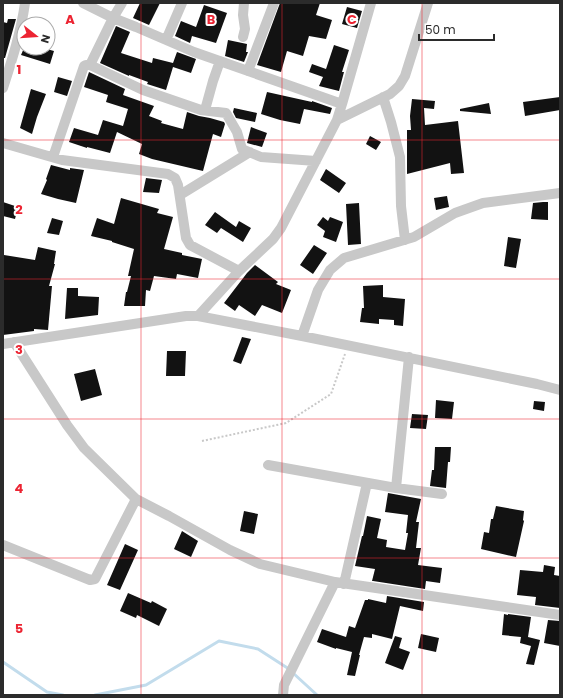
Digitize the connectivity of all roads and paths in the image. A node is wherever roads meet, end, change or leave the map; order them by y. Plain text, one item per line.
1 (25, 3) edge
2 (83, 3) edge
3 (122, 3) edge
4 (182, 3) edge
5 (244, 3) edge
6 (272, 3) edge
7 (371, 3) edge
8 (428, 3) edge
9 (113, 18) junction
10 (243, 37) dead end
11 (166, 40) junction
12 (220, 62) junction
13 (90, 65) junction
14 (248, 71) junction
15 (3, 88) edge
16 (383, 97) junction
17 (342, 104) junction
18 (205, 110) junction
19 (337, 120) junction
20 (3, 143) edge
21 (250, 152) junction
22 (53, 157) junction
23 (316, 161) junction
24 (560, 193) edge
25 (180, 195) junction
26 (405, 240) junction
27 (239, 271) junction
28 (198, 316) junction
29 (302, 336) junction
30 (14, 342) junction
31 (3, 344) edge
32 (348, 345) junction
33 (409, 357) junction
34 (560, 390) edge
35 (202, 441) dead end
36 (268, 465) dead end
37 (367, 483) junction
38 (396, 488) junction
39 (442, 494) dead end
40 (136, 499) junction
41 (3, 545) edge
42 (339, 583) junction
43 (560, 615) edge
44 (283, 695) edge

1 - 15 street
2 - 9 street
3 - 9 street
4 - 11 street
5 - 10 street
6 - 14 street
7 - 17 street
8 - 16 street
9 - 11 street
9 - 13 street
11 - 12 street
12 - 14 street
12 - 18 street
13 - 18 street
13 - 22 street
14 - 17 street
16 - 19 street
16 - 26 street
17 - 19 street
18 - 21 street
19 - 23 street
20 - 22 street
21 - 23 street
21 - 25 street
22 - 25 street
23 - 27 street
24 - 26 street
25 - 27 street
26 - 29 street
27 - 28 street
28 - 29 street
28 - 30 street
29 - 32 street
30 - 31 street
30 - 40 street
32 - 33 street
32 - 35 path
33 - 34 street
33 - 38 street
36 - 37 street
37 - 38 street
37 - 42 street
38 - 39 street
40 - 41 street
40 - 42 street
42 - 43 street
42 - 44 street

